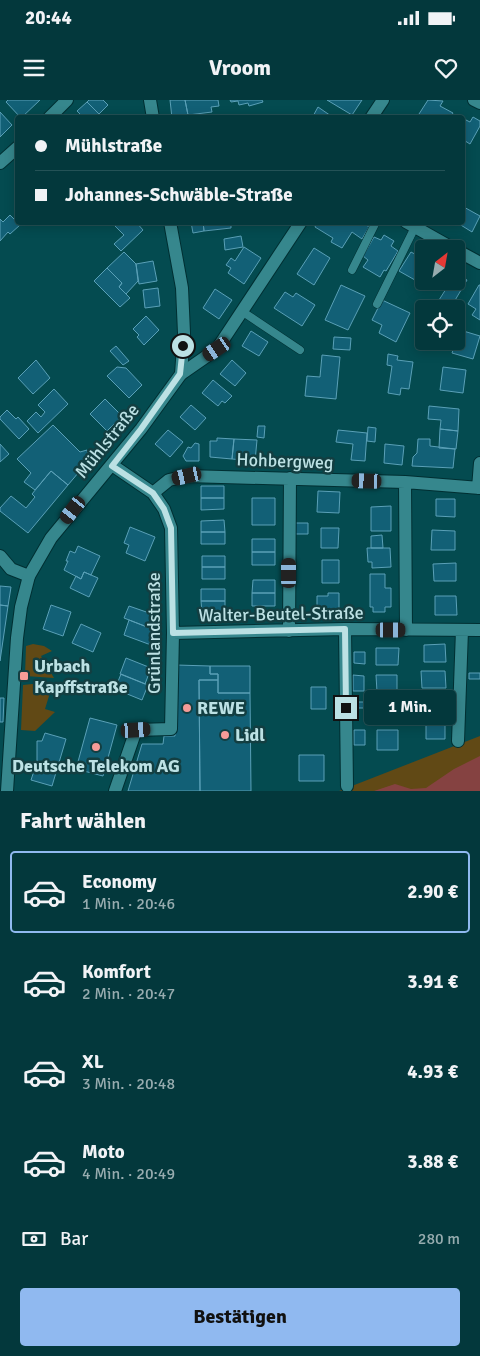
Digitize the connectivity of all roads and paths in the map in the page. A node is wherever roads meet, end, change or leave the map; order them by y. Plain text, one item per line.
1 (67, 100) edge
2 (150, 100) edge
3 (383, 100) edge
4 (474, 100) edge
5 (480, 104) edge
6 (51, 115) edge
7 (152, 115) edge
8 (373, 115) edge
9 (15, 150) edge
10 (0, 164) edge
11 (171, 225) edge
12 (299, 225) edge
13 (374, 225) edge
14 (411, 225) edge
15 (438, 240) edge
16 (465, 255) edge
17 (480, 263) edge
18 (352, 270) dead end
19 (377, 304) dead end
20 (243, 312) junction
21 (300, 350) dead end
22 (180, 374) junction
23 (480, 463) edge
24 (112, 466) junction
25 (290, 478) junction
26 (405, 482) junction
27 (479, 488) edge
28 (153, 493) junction
29 (0, 556) edge
30 (30, 576) junction
31 (345, 629) junction
32 (406, 630) junction
33 (462, 630) junction
34 (480, 630) edge
35 (289, 631) junction
36 (173, 633) junction
37 (458, 741) dead end
38 (347, 786) dead end
39 (6, 791) edge
40 (115, 791) edge

1 - 6 street
2 - 7 street
3 - 8 street
4 - 5 street
9 - 10 street
11 - 22 street, Mühlstraße
12 - 20 street
13 - 18 lane
14 - 15 street
14 - 19 lane
16 - 17 street
20 - 21 lane
20 - 22 street
22 - 24 street, Mühlstraße
23 - 27 street
24 - 28 street, Grünlandstraße
24 - 30 street, Mühlstraße
25 - 26 street, Hohbergweg
25 - 28 street, Hohbergweg
25 - 35 street
26 - 27 street, Hohbergweg
26 - 32 street
28 - 36 street, Grünlandstraße
29 - 30 street
30 - 39 street, Mühlstraße
31 - 32 street, Walter-Beutel-Straße
31 - 35 street, Walter-Beutel-Straße
31 - 38 street
32 - 33 street, Walter-Beutel-Straße
33 - 34 street, Walter-Beutel-Straße
33 - 37 street
35 - 36 street, Walter-Beutel-Straße
36 - 40 street, Grünlandstraße

